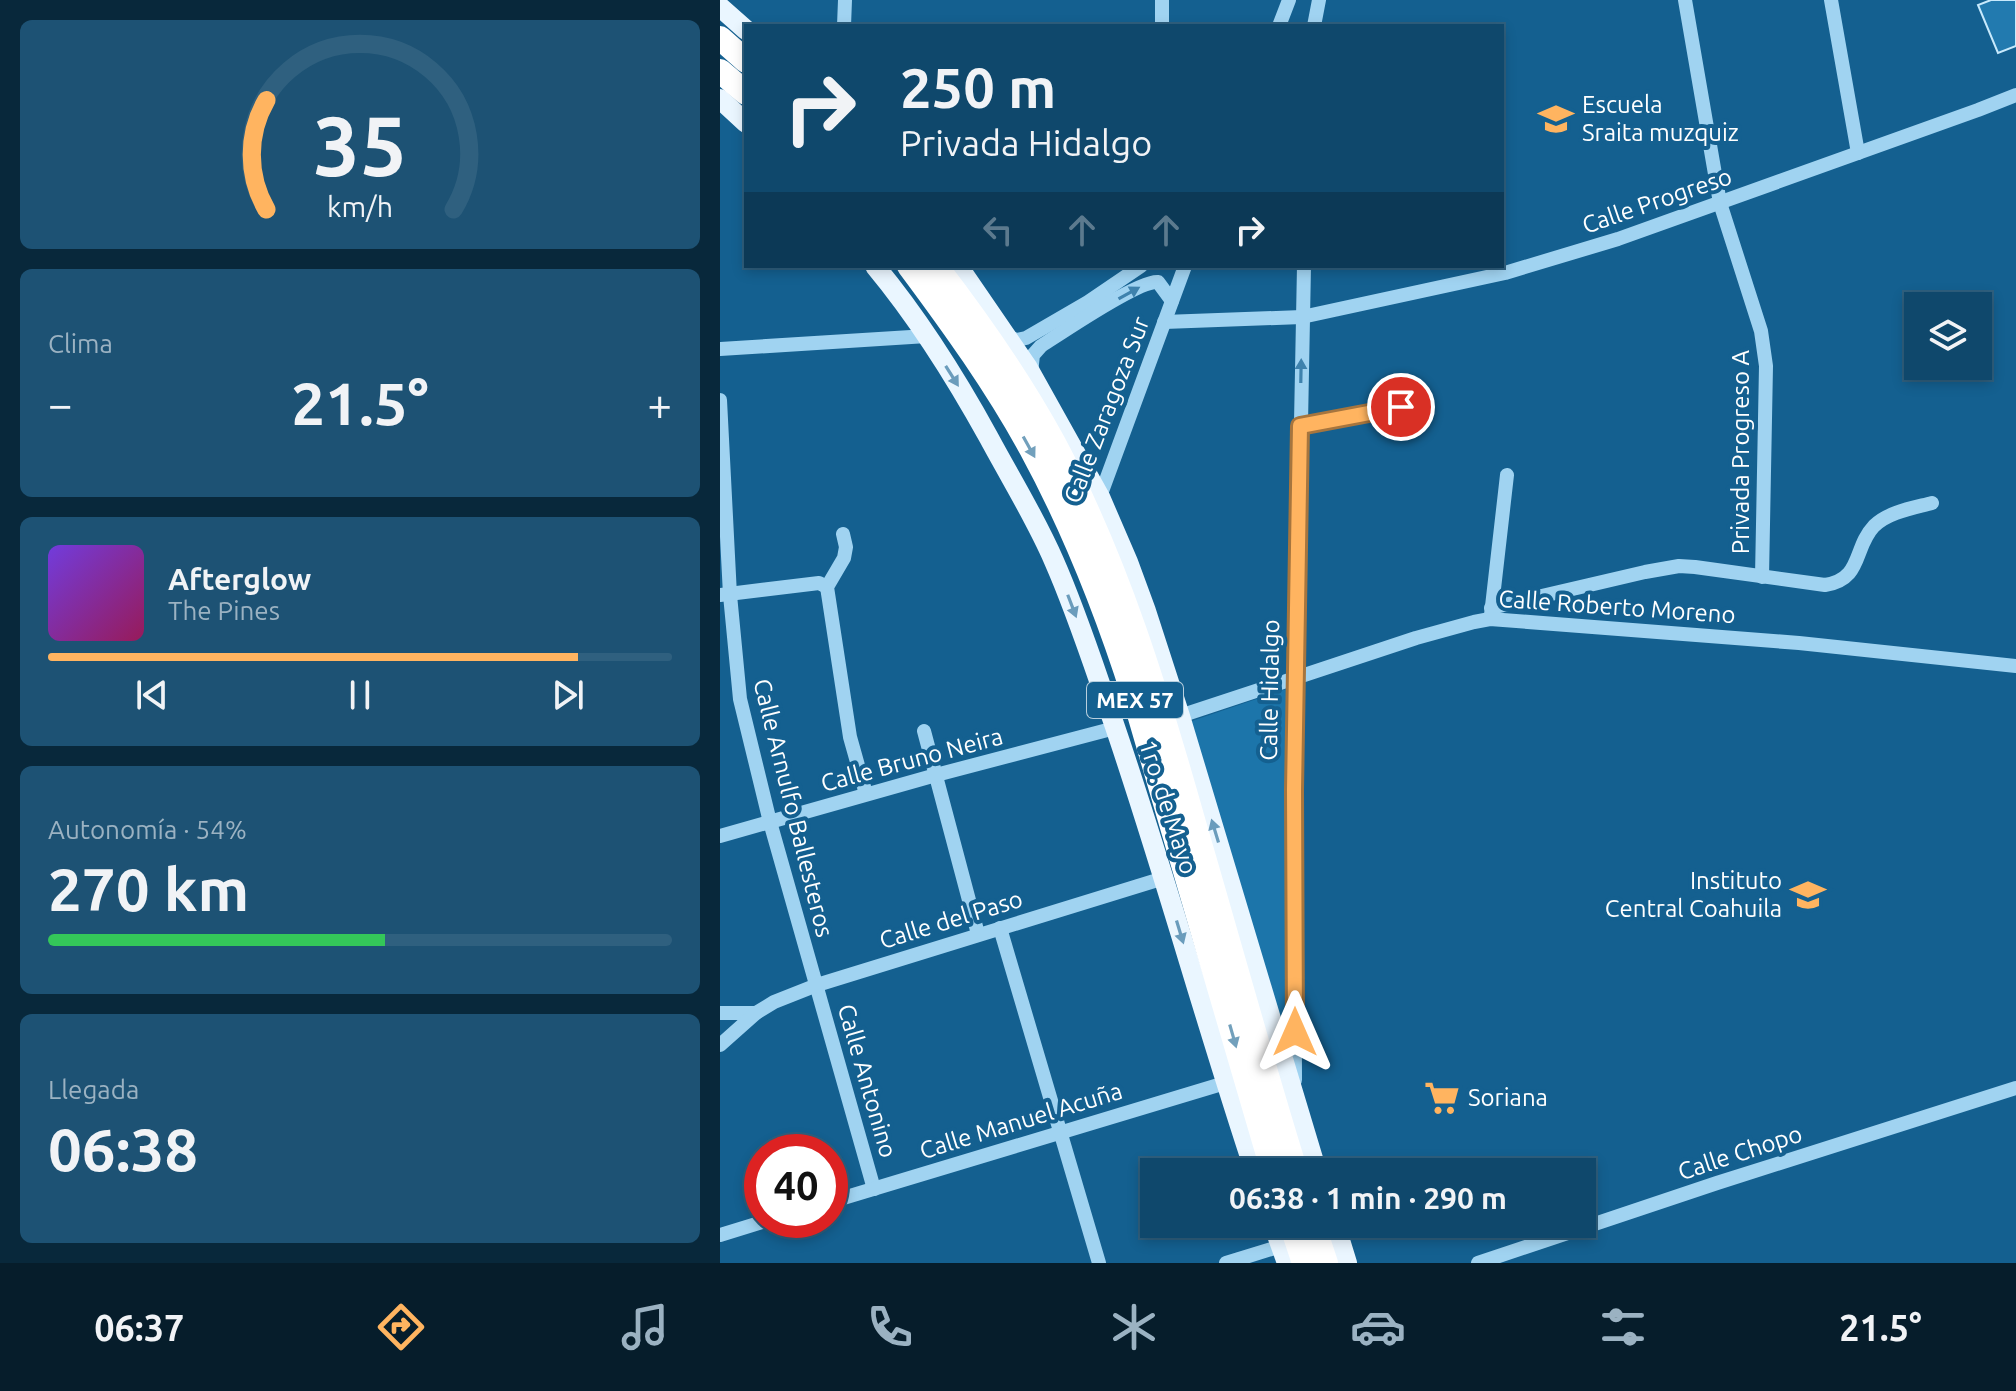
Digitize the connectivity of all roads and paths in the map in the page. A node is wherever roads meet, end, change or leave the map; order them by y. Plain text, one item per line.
1 (845, 0) edge
2 (1162, 0) edge
3 (1289, 0) edge
4 (1319, 0) edge
5 (1685, 0) edge
6 (1831, 0) edge
7 (720, 7) edge
8 (844, 24) edge
9 (1162, 24) edge
10 (1280, 24) edge
11 (1314, 24) edge
12 (744, 28) edge
13 (720, 38) edge
14 (744, 59) edge
15 (720, 71) edge
16 (744, 91) edge
17 (2016, 95) edge
18 (720, 99) edge
19 (744, 121) edge
20 (1858, 153) junction
21 (1720, 203) junction
22 (876, 268) edge
23 (910, 268) edge
24 (937, 268) edge
25 (959, 268) edge
26 (1138, 268) edge
27 (1184, 268) edge
28 (1304, 268) edge
29 (1172, 301) junction
30 (1302, 317) junction
31 (1164, 322) junction
32 (927, 336) junction
33 (1006, 336) junction
34 (720, 349) edge
35 (1031, 374) junction
36 (720, 400) edge
37 (1426, 402) dead end
38 (1300, 426) junction
39 (1073, 450) junction
40 (1507, 475) dead end
41 (1013, 482) junction
42 (1100, 497) junction
43 (1932, 503) dead end
44 (843, 534) dead end
45 (1054, 561) junction
46 (1762, 577) junction
47 (827, 587) junction
48 (725, 595) edge
49 (1491, 613) junction
50 (2016, 666) edge
51 (1296, 677) junction
52 (1180, 716) junction
53 (1115, 728) junction
54 (924, 731) dead end
55 (936, 775) junction
56 (866, 794) junction
57 (770, 822) junction
58 (720, 836) edge
59 (1164, 878) junction
60 (1000, 928) junction
61 (978, 934) junction
62 (817, 985) junction
63 (720, 1013) edge
64 (756, 1013) junction
65 (720, 1045) edge
66 (1225, 1083) junction
67 (2016, 1088) edge
68 (1295, 1093) junction
69 (1060, 1133) junction
70 (1250, 1158) edge
71 (1269, 1158) edge
72 (1292, 1158) edge
73 (1313, 1158) edge
74 (874, 1189) junction
75 (848, 1197) edge
76 (744, 1228) edge
77 (720, 1235) edge
78 (1318, 1238) edge
79 (1339, 1238) edge
80 (1286, 1244) edge
81 (1099, 1263) edge
82 (1226, 1263) edge
83 (1304, 1263) edge
84 (1326, 1263) edge
85 (1347, 1263) edge
86 (1478, 1263) edge

1 - 8 street
2 - 9 street
3 - 10 street
4 - 11 street
5 - 21 street, Privada Progreso A
6 - 20 street
7 - 12 main road
13 - 14 highway
15 - 16 highway
17 - 20 street, Calle Progreso
18 - 19 main road
20 - 21 street, Calle Progreso
21 - 30 street, Calle Progreso
21 - 46 street, Privada Progreso A
22 - 32 main road, 1ro. de Mayo
23 -> 71 highway, MEX 57, bridge
24 - 72 highway, MEX 57, bridge
25 - 33 main road
26 - 33 street
27 - 29 street, Calle Zaragoza Sur
28 - 30 street, Calle Hidalgo
29 - 31 street, Calle Zaragoza Sur
35 -> 29 street
30 - 31 street, Calle Progreso
38 -> 30 street, Calle Hidalgo
31 - 42 street, Calle Zaragoza Sur
32 - 34 street
32 -> 41 main road, 1ro. de Mayo
33 - 35 main road
35 - 39 main road
36 - 48 street, Calle Arnulfo Ballesteros
37 - 38 street
38 - 51 street, Calle Hidalgo
39 - 41 main road
39 - 42 main road
40 - 49 street
41 - 45 main road, 1ro. de Mayo
42 - 45 street, Calle Zaragoza Sur
42 - 52 main road
43 - 46 street
44 - 47 street
45 -> 53 main road, 1ro. de Mayo
46 - 49 street
47 - 48 street
47 - 56 street
48 - 57 street, Calle Arnulfo Ballesteros
49 - 50 street, Calle Roberto Moreno
49 - 51 street, Calle Roberto Moreno
51 - 52 street, Calle Roberto Moreno
51 - 68 street, Calle Hidalgo
68 -> 52 main road
53 - 55 street, Calle Bruno Neira
53 - 59 main road, 1ro. de Mayo
54 - 55 street
55 - 56 street, Calle Bruno Neira
55 - 61 street
56 - 57 street, Calle Bruno Neira
57 - 58 street, Calle Bruno Neira
57 - 62 street, Calle Arnulfo Ballesteros
59 - 60 street, Calle del Paso
59 -> 66 main road, 1ro. de Mayo
60 - 61 street, Calle del Paso
60 - 69 street
61 - 62 street, Calle del Paso
62 - 64 street, Calle del Paso
62 - 74 street, Calle Antonino
63 - 64 street
64 - 65 street, Calle del Paso
66 - 69 street, Calle Manuel Acuña
66 - 70 main road, 1ro. de Mayo
67 - 86 street, Calle Chopo
68 - 73 main road, Calle Hidalgo
69 - 74 street, Calle Manuel Acuña
69 - 81 street
74 - 75 street, Calle Manuel Acuña
76 - 77 street
78 - 84 highway
79 - 85 main road
80 - 82 street
80 - 83 highway

